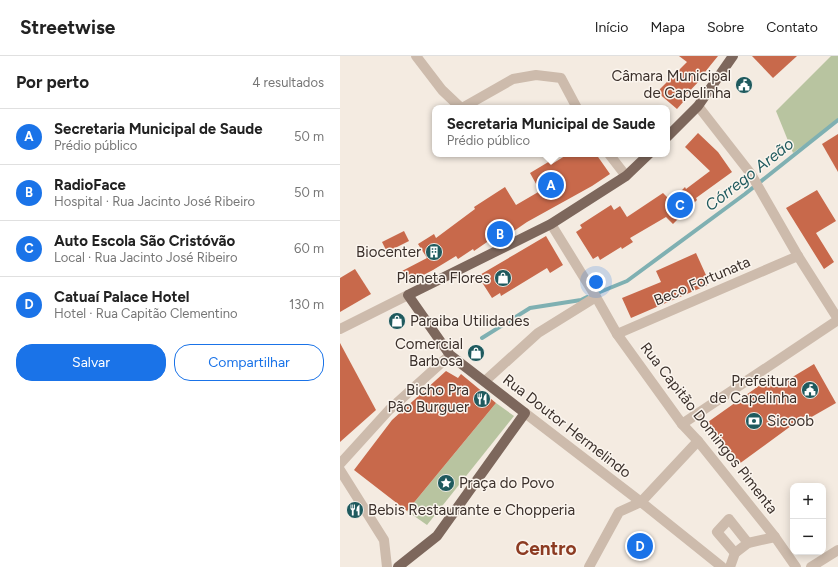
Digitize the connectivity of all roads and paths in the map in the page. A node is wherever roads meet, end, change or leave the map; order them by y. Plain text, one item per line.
1 (416, 56) edge
2 (733, 56) edge
3 (459, 105) edge
4 (467, 105) edge
5 (575, 105) edge
6 (698, 106) junction
7 (670, 134) edge
8 (611, 157) edge
9 (646, 157) edge
10 (626, 176) junction
11 (551, 224) junction
12 (798, 256) junction
13 (408, 296) junction
14 (596, 296) junction
15 (838, 320) edge
16 (340, 329) edge
17 (617, 334) junction
18 (450, 355) junction
19 (486, 381) junction
20 (525, 413) junction
21 (682, 424) junction
22 (698, 441) junction
23 (340, 464) edge
24 (340, 470) edge
25 (641, 502) junction
26 (775, 537) junction
27 (748, 543) junction
28 (838, 550) edge
29 (735, 553) junction
30 (387, 567) edge
31 (398, 567) edge
32 (590, 567) edge
33 (722, 567) edge
34 (730, 567) edge
35 (796, 567) edge
36 (811, 567) edge

1 - 3 street
2 - 6 main road
4 - 5 street
6 - 7 main road
6 - 12 street
8 - 10 street
9 - 10 main road
10 - 11 main road
11 - 13 main road
11 - 14 street, Rua Capitão Domingos Pimenta
12 - 15 street
12 - 17 street, Beco Fortunata
13 - 16 street
13 - 18 main road, Rua Doutor Hermelindo
14 - 17 street, Rua Capitão Domingos Pimenta
14 - 19 street
15 - 21 street
17 - 21 street, Rua Capitão Domingos Pimenta
18 - 19 main road, Rua Doutor Hermelindo
18 - 23 street
19 - 20 main road, Rua Doutor Hermelindo
20 - 25 street, Rua Doutor Hermelindo
20 - 31 main road
21 - 22 street, Rua Capitão Domingos Pimenta
22 - 25 street
22 - 26 street, Rua Capitão Domingos Pimenta
24 - 30 street
25 - 32 street
25 - 33 street, Rua Doutor Hermelindo
26 - 27 street
26 - 35 street, Rua Capitão Domingos Pimenta
27 - 29 street
27 - 29 street
28 - 36 street
29 - 34 street

